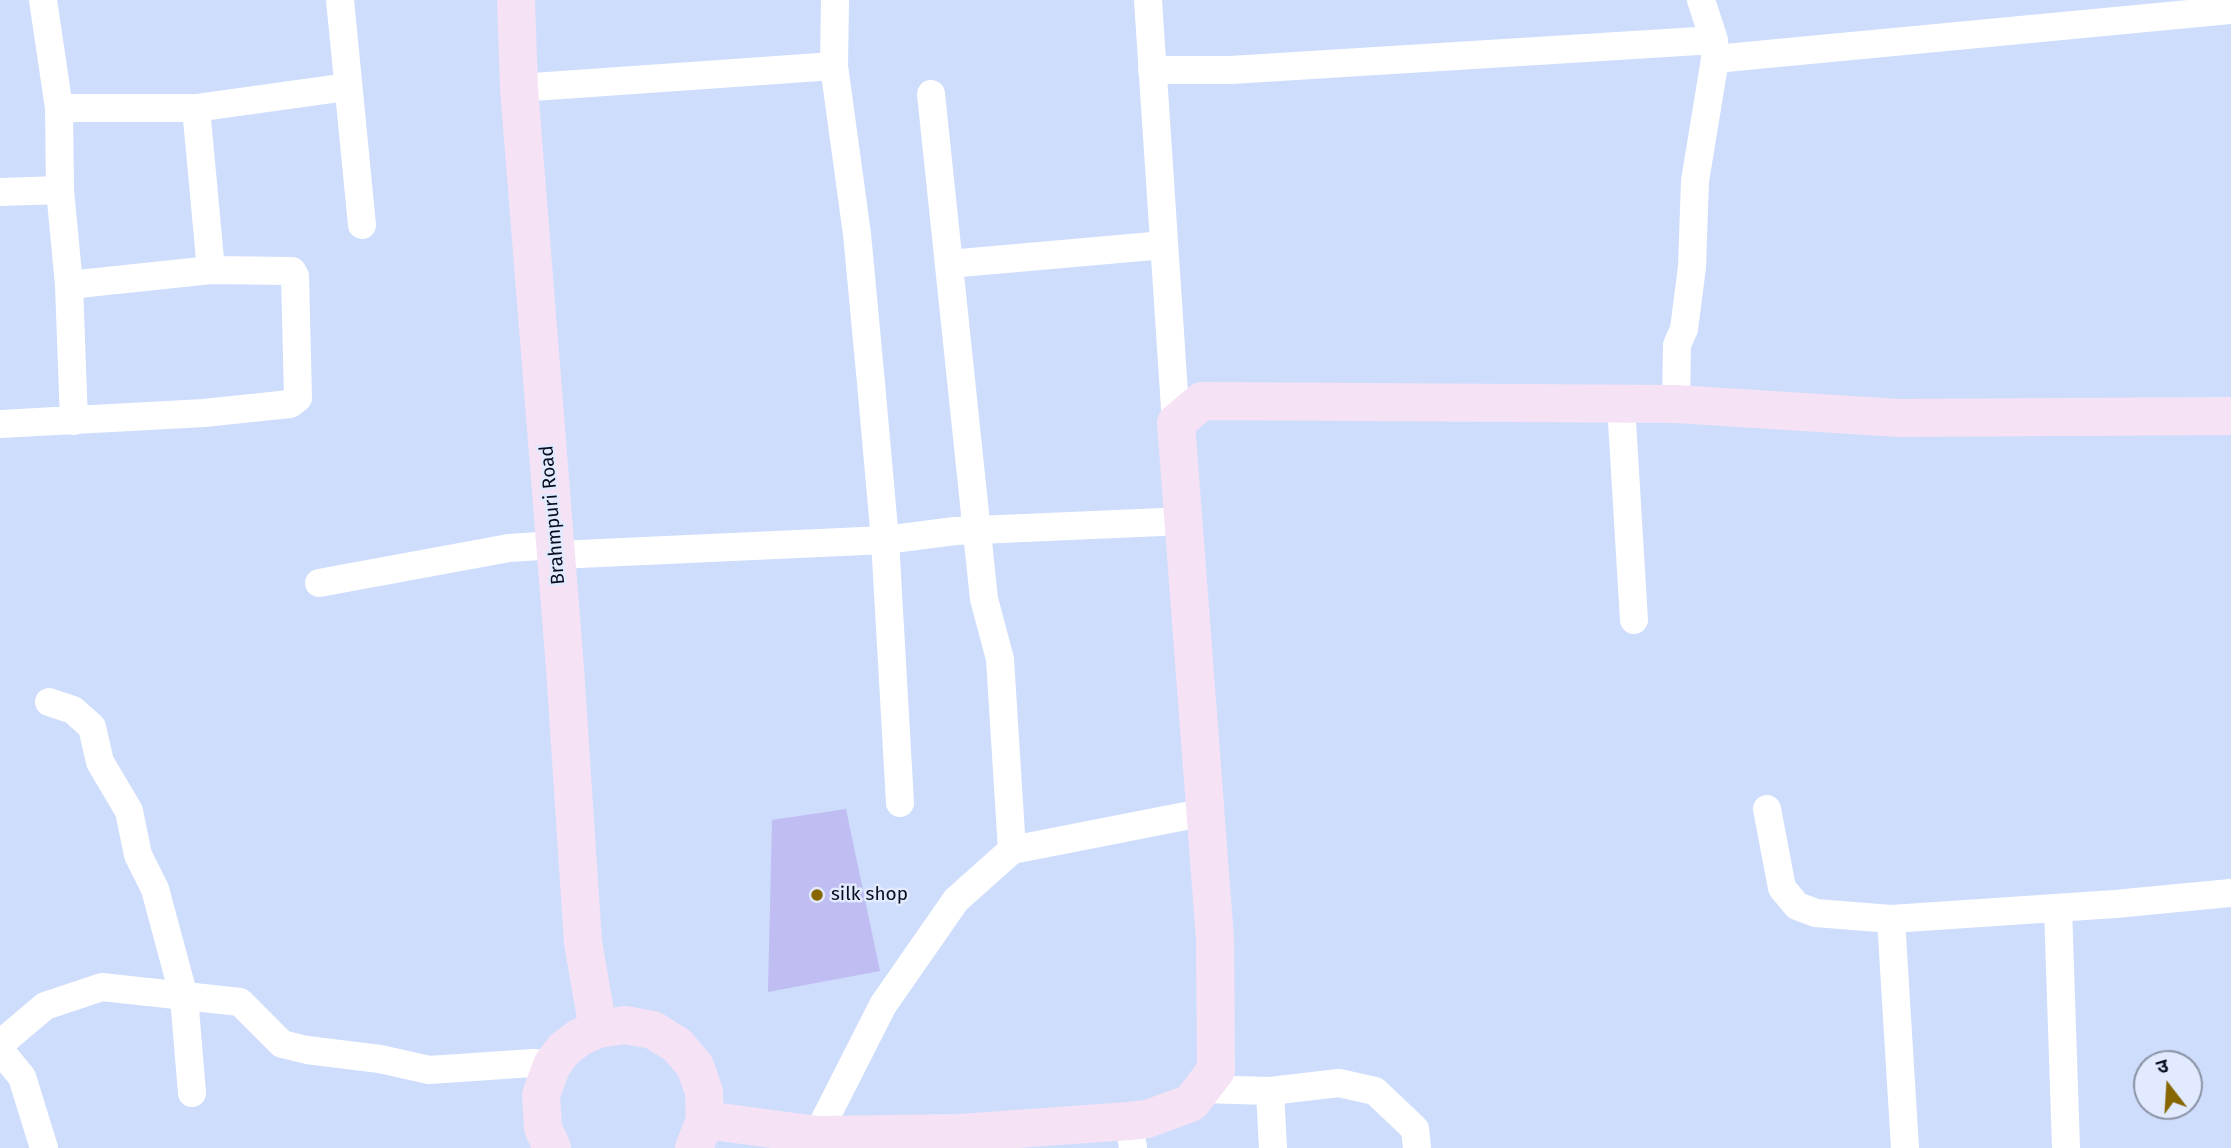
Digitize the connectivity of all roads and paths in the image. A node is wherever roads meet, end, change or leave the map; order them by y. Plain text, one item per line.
1 (43, 0) edge
2 (340, 0) edge
3 (516, 0) edge
4 (835, 0) edge
5 (1148, 0) edge
6 (1701, 0) edge
7 (2231, 10) edge
8 (1714, 49) junction
9 (834, 66) junction
10 (1153, 71) junction
11 (347, 87) junction
12 (519, 88) junction
13 (931, 94) dead end
14 (59, 108) junction
15 (196, 108) junction
16 (60, 190) junction
17 (0, 192) edge
18 (362, 225) dead end
19 (1164, 245) junction
20 (949, 264) junction
21 (211, 270) junction
22 (69, 285) junction
23 (1676, 404) junction
24 (1621, 405) junction
25 (2231, 416) edge
26 (74, 421) junction
27 (0, 424) edge
28 (1176, 424) junction
29 (1185, 522) junction
30 (978, 530) junction
31 (885, 540) junction
32 (556, 550) junction
33 (319, 583) dead end
34 (1634, 620) dead end
35 (48, 702) dead end
36 (900, 803) dead end
37 (1767, 809) dead end
38 (1206, 812) junction
39 (1012, 850) junction
40 (2231, 893) edge
41 (2058, 908) junction
42 (1891, 919) junction
43 (184, 997) junction
44 (598, 1028) junction
45 (0, 1044) edge
46 (0, 1050) edge
47 (552, 1065) junction
48 (1201, 1089) junction
49 (1270, 1091) junction
50 (192, 1093) dead end
51 (699, 1134) edge
52 (817, 1135) junction
53 (1131, 1135) edge
54 (960, 1141) edge
55 (44, 1148) edge
56 (552, 1148) edge
57 (1273, 1148) edge
58 (1416, 1148) edge
59 (1905, 1148) edge
60 (2066, 1148) edge

1 - 14 street
2 - 11 street
3 - 12 street, Brahmpuri Road
4 - 9 street
5 - 10 street
6 - 8 street
7 - 8 street
8 - 10 street
8 - 23 street
9 - 12 street
9 - 31 street
10 - 19 street
11 - 15 street
11 - 18 street
12 - 32 street, Brahmpuri Road
13 - 20 street
14 - 15 street
14 - 16 street
15 - 21 street
16 - 17 street
16 - 22 street
19 - 20 street
19 - 28 street
20 - 30 street
21 - 22 street
21 - 26 street
22 - 26 street
23 - 24 street
23 - 25 street
24 - 28 street
24 - 34 street
26 - 27 street
28 - 29 street
29 - 30 street
29 - 38 street
30 - 31 street
30 - 39 street
31 - 32 street
31 - 36 street
32 - 33 street
32 - 44 street, Brahmpuri Road
35 - 43 street
37 - 42 street
38 - 39 street
38 - 48 street
39 - 52 street
40 - 41 street
41 - 42 street
41 - 60 street
42 - 59 street
43 - 45 street
43 - 47 street
43 - 50 street
44 - 47 street
44 - 51 street
46 - 55 street
47 - 56 street
48 - 49 street
48 - 53 street
49 - 57 street
49 - 58 street
51 - 52 street
52 - 54 street
53 - 54 street

